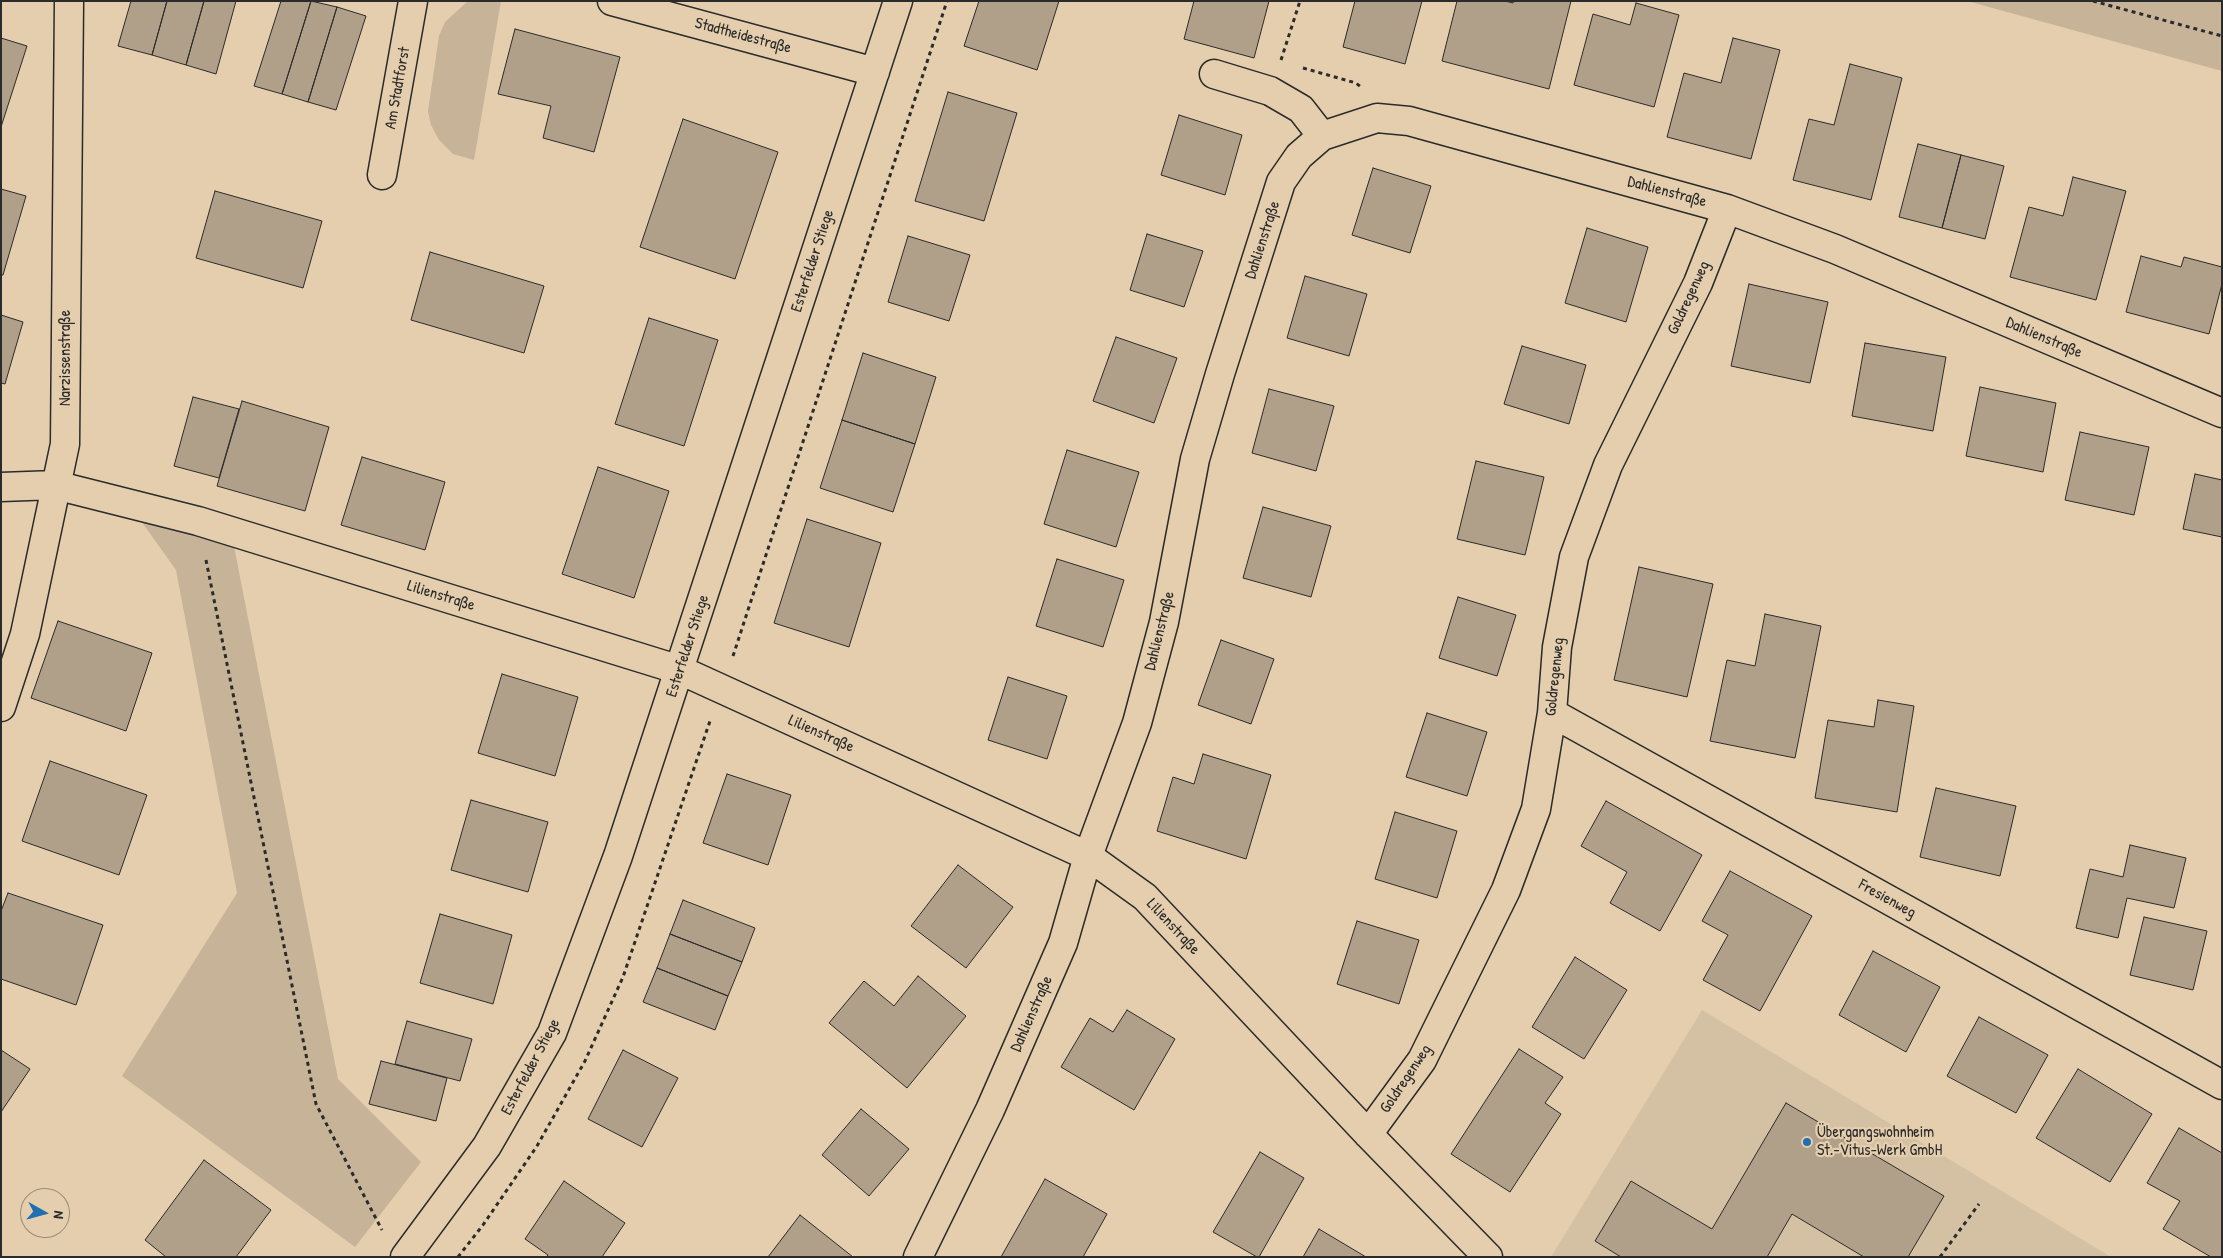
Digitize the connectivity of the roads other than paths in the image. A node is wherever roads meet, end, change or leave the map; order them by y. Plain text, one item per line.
1 (69, 1) edge
2 (413, 1) edge
3 (612, 1) edge
4 (898, 1) edge
5 (875, 72) junction
6 (1214, 74) dead end
7 (1322, 136) junction
8 (382, 175) dead end
9 (1727, 209) junction
10 (2222, 414) edge
11 (56, 486) junction
12 (1, 487) edge
13 (680, 670) junction
14 (1, 708) edge
15 (1552, 714) junction
16 (1088, 856) junction
17 (2222, 1085) edge
18 (1368, 1134) junction
19 (405, 1257) edge
20 (918, 1257) edge
21 (1488, 1257) edge

1 - 11 street, Narzissenstraße
2 - 8 street, Am Stadtforst
3 - 5 street, Stadtheidestraße
4 - 5 street, Esterfelder Stiege
5 - 13 street, Esterfelder Stiege
6 - 7 street
7 - 9 street, Dahlienstraße
7 - 16 street, Dahlienstraße
9 - 10 street, Dahlienstraße
9 - 15 street, Goldregenweg
11 - 12 street, Lilienstraße
11 - 13 street, Lilienstraße
11 - 14 street, Narzissenstraße
13 - 16 street, Lilienstraße
13 - 19 street, Esterfelder Stiege
15 - 17 street, Fresienweg
15 - 18 street, Goldregenweg
16 - 18 street, Lilienstraße
16 - 20 street, Dahlienstraße
18 - 21 street, Lilienstraße

